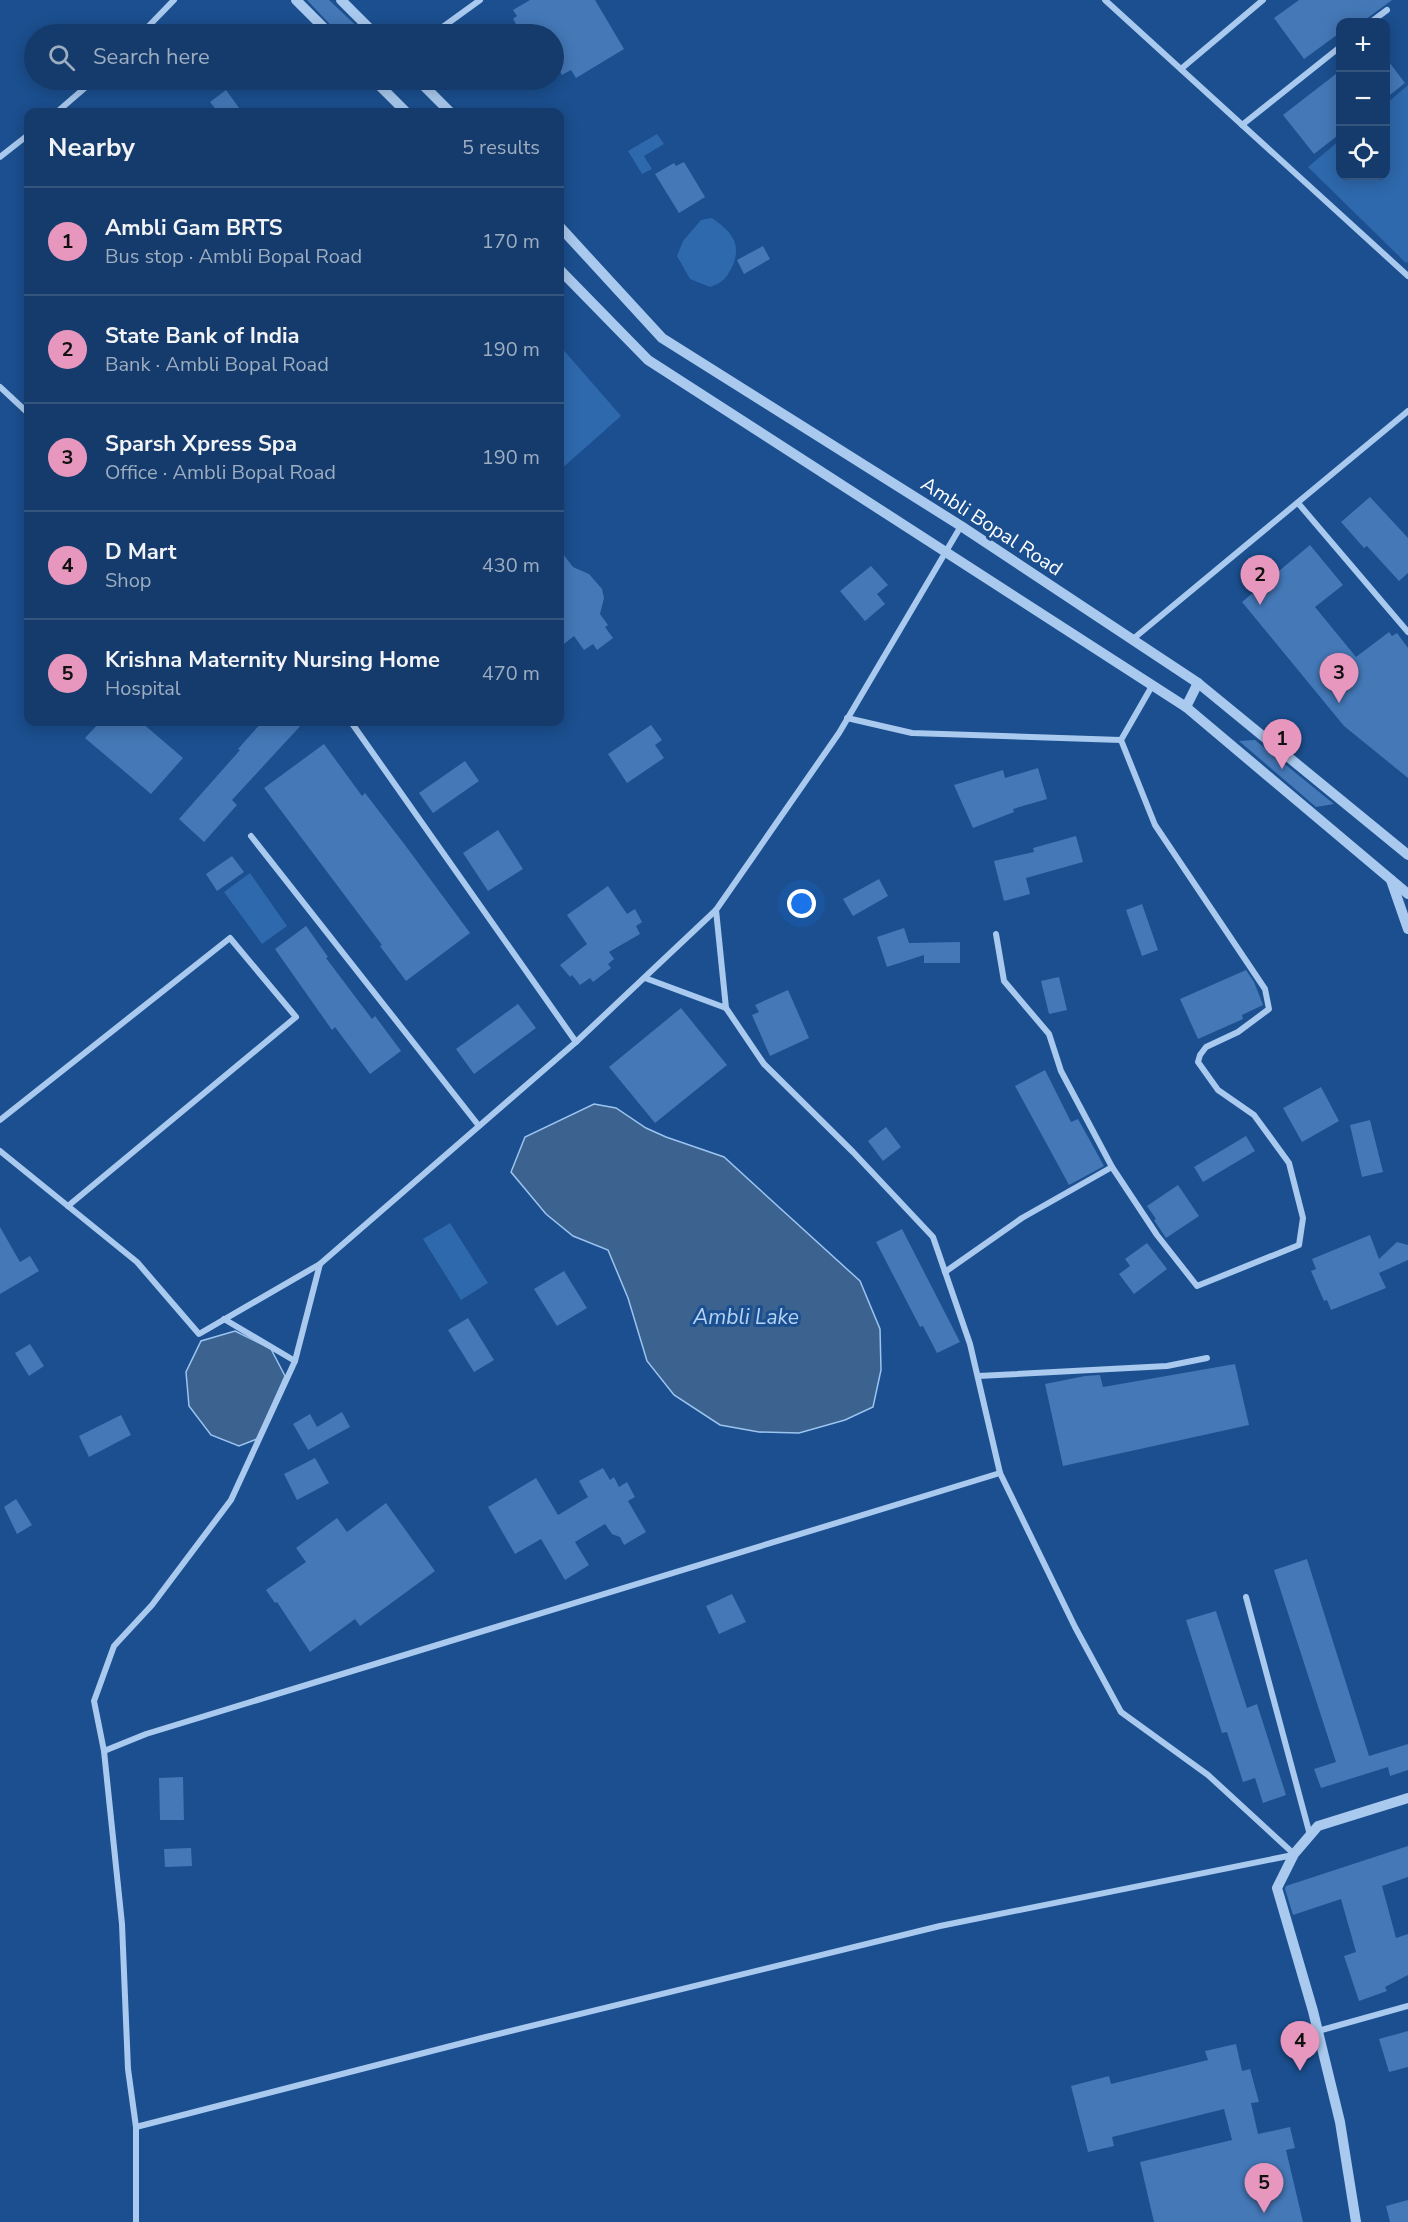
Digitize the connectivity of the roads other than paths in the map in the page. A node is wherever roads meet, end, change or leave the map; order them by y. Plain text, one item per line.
1 (174, 0) edge
2 (296, 0) edge
3 (341, 0) edge
4 (480, 0) edge
5 (1105, 0) edge
6 (1263, 0) edge
7 (1388, 10) dead end
8 (1377, 18) edge
9 (151, 24) edge
10 (320, 24) edge
11 (365, 24) edge
12 (447, 24) edge
13 (1336, 51) edge
14 (1180, 69) junction
15 (82, 90) edge
16 (384, 90) edge
17 (428, 90) edge
18 (62, 108) edge
19 (402, 108) edge
20 (446, 108) edge
21 (1242, 125) junction
22 (24, 138) edge
23 (0, 157) edge
24 (564, 231) edge
25 (564, 274) edge
26 (1408, 276) edge
27 (0, 387) edge
28 (24, 409) edge
29 (1408, 411) edge
30 (1298, 503) junction
31 (961, 526) junction
32 (945, 552) junction
33 (1408, 632) edge
34 (1133, 639) junction
35 (1198, 683) junction
36 (1152, 686) junction
37 (1186, 707) junction
38 (847, 718) junction
39 (354, 726) edge
40 (1121, 740) junction
41 (251, 836) dead end
42 (1408, 855) edge
43 (1389, 877) junction
44 (1408, 894) edge
45 (716, 910) junction
46 (1408, 929) edge
47 (996, 934) dead end
48 (645, 978) junction
49 (726, 1008) junction
50 (576, 1042) junction
51 (0, 1120) edge
52 (479, 1126) junction
53 (0, 1151) edge
54 (1113, 1167) junction
55 (68, 1206) junction
56 (320, 1264) junction
57 (945, 1272) junction
58 (224, 1319) junction
59 (1207, 1358) dead end
60 (295, 1360) junction
61 (978, 1376) junction
62 (1000, 1473) junction
63 (1246, 1597) dead end
64 (104, 1751) junction
65 (1408, 1798) edge
66 (1310, 1835) junction
67 (1294, 1854) junction
68 (1408, 2006) edge
69 (1318, 2031) junction
70 (136, 2127) junction
71 (136, 2222) edge
72 (1356, 2222) edge

1 - 9 street
2 - 10 street
3 - 11 street
4 - 12 street
5 - 14 street
6 - 14 street
7 - 8 street
13 - 21 street
14 - 21 street
15 - 18 street
16 - 19 street
17 - 20 street
21 - 26 street
22 - 23 street
24 - 31 street, Ambli Bopal Road
25 - 32 street
27 - 28 street
29 - 30 street
30 - 33 street
30 - 34 street
31 - 32 street
31 - 34 street, Ambli Bopal Road
32 - 36 street
32 - 38 street
34 - 35 street, Ambli Bopal Road
35 - 37 street
35 - 42 street, Ambli Bopal Road
36 - 37 street
36 - 40 street
37 - 43 street
38 - 40 street
38 - 45 street
39 - 50 street
40 - 54 street
41 - 52 street
43 - 44 street
43 - 46 street
45 - 48 street
45 - 49 street
47 - 54 street
48 - 49 street
48 - 50 street
49 - 57 street
50 - 52 street
51 - 55 street
52 - 56 street
53 - 55 street
54 - 57 street
55 - 58 street
56 - 58 street
56 - 60 street
57 - 61 street
58 - 60 street
59 - 61 street
60 - 64 street
61 - 62 street
62 - 64 street
62 - 67 street
63 - 66 street
64 - 70 street
65 - 66 street
66 - 67 street
67 - 69 street
67 - 70 street
68 - 69 street
69 - 72 street
70 - 71 street

